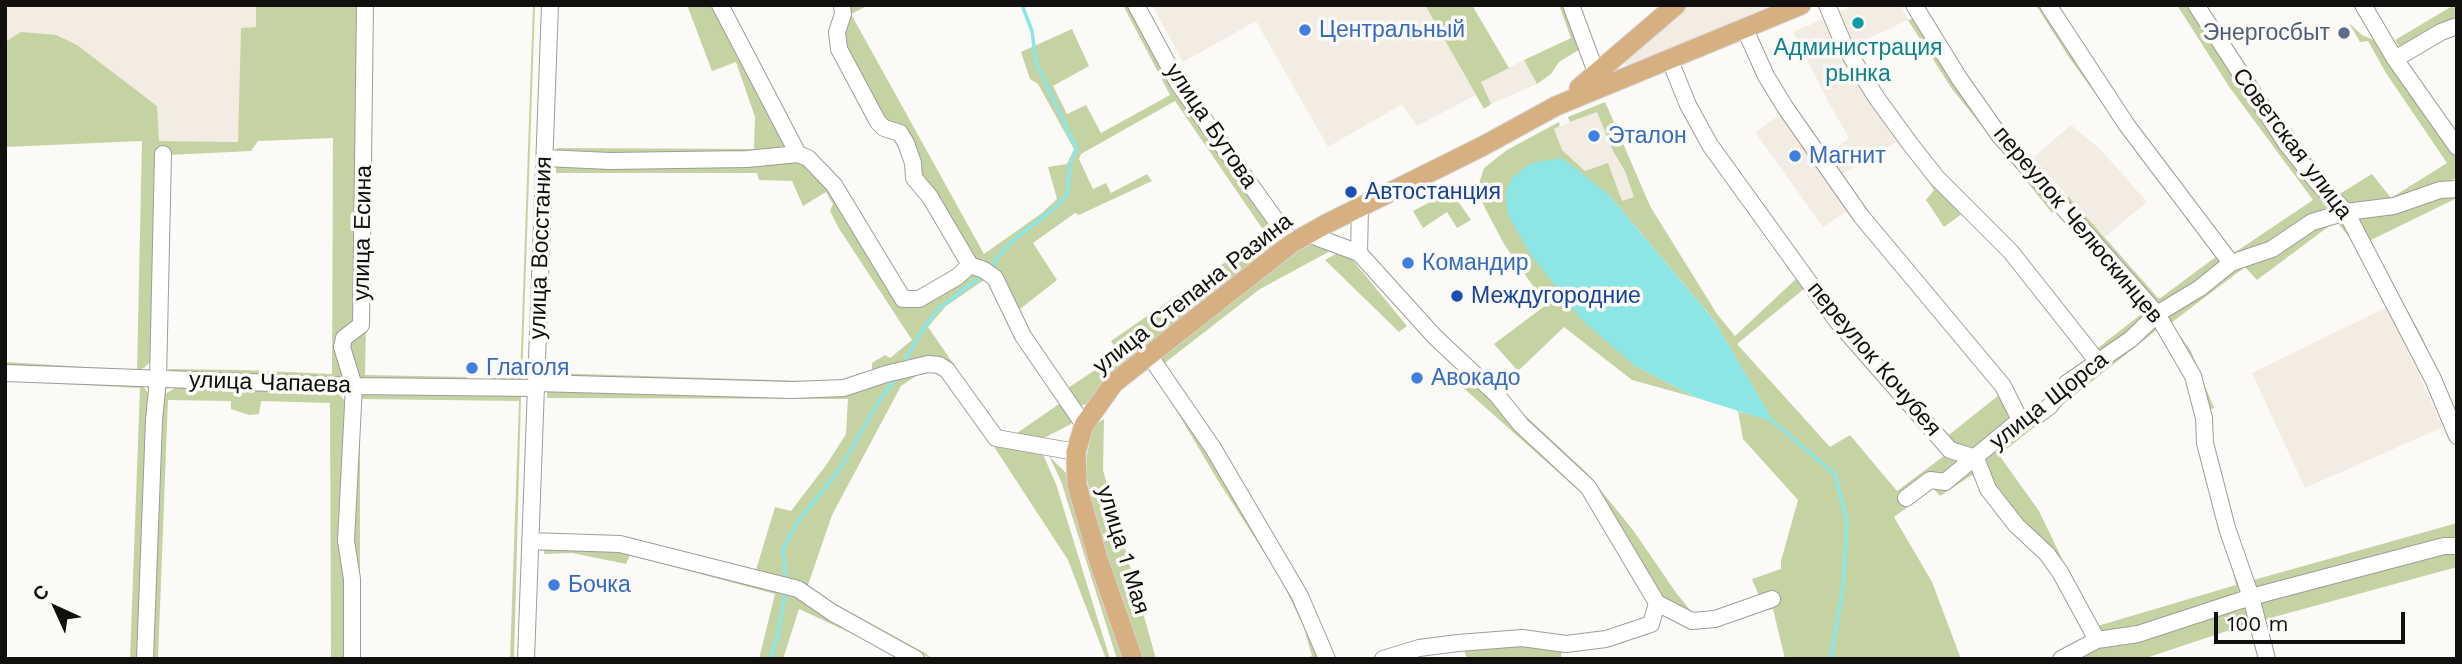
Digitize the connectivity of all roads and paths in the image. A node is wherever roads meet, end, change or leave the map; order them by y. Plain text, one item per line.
1 (365, 5) edge
2 (550, 5) edge
3 (720, 5) edge
4 (842, 5) edge
5 (1136, 5) edge
6 (1572, 5) edge
7 (1676, 5) edge
8 (1801, 5) edge
9 (1827, 5) edge
10 (1914, 5) edge
11 (2048, 5) edge
12 (2196, 5) edge
13 (2363, 5) edge
14 (2457, 26) edge
15 (1744, 27) junction
16 (1669, 58) junction
17 (2395, 59) junction
18 (1597, 75) junction
19 (1556, 106) junction
20 (2457, 147) edge
21 (163, 154) dead end
22 (798, 154) junction
23 (545, 158) junction
24 (2457, 188) edge
25 (1360, 208) junction
26 (2346, 212) junction
27 (1300, 239) junction
28 (1359, 253) junction
29 (2231, 263) junction
30 (970, 265) junction
31 (2157, 314) junction
32 (1149, 355) junction
33 (2098, 362) junction
34 (5, 373) edge
35 (158, 380) junction
36 (354, 386) junction
37 (535, 386) junction
38 (2020, 420) junction
39 (1084, 425) junction
40 (2457, 436) edge
41 (1076, 452) junction
42 (1976, 458) junction
43 (1906, 498) dead end
44 (530, 541) junction
45 (2457, 545) edge
46 (2251, 597) junction
47 (1772, 599) dead end
48 (1657, 603) junction
49 (2097, 640) junction
50 (1461, 651) edge
51 (145, 659) edge
52 (352, 659) edge
53 (526, 659) edge
54 (916, 659) edge
55 (1133, 659) edge
56 (1327, 659) edge
57 (1383, 659) edge
58 (2061, 659) edge
59 (2267, 659) edge

1 - 36 street, улица Есина
2 - 23 street, улица Восстания
3 - 22 street
4 - 30 street
5 - 27 street, улица Бутова
6 - 18 street
7 - 18 main road, улица Степана Разина
8 - 15 main road, улица Степана Разина
9 - 33 street
10 - 31 street, переулок Челюскинцев
11 - 29 street
12 - 26 street, Советская улица
13 - 17 street
14 - 17 street
15 - 16 main road, улица Степана Разина
15 - 38 street
16 - 19 main road, улица Степана Разина
16 - 42 street, переулок Кочубея
17 - 20 street
18 - 19 main road, улица Степана Разина
19 - 25 main road, улица Степана Разина
21 - 35 street
22 - 23 street
22 - 30 street
23 - 37 street, улица Восстания
24 - 26 street, улица Щорса
25 - 27 main road, улица Степана Разина
25 - 28 street
26 - 29 street, улица Щорса
26 - 40 street, Советская улица
27 - 28 street
27 - 32 main road, улица Степана Разина
28 - 48 street
29 - 31 street, улица Щорса
30 - 39 street
31 - 33 street, улица Щорса
31 - 46 street, переулок Челюскинцев
32 - 39 main road, улица Степана Разина
32 - 56 street
33 - 38 street, улица Щорса
34 - 35 street, улица Чапаева
35 - 36 street, улица Чапаева
35 - 51 street
36 - 37 street, улица Чапаева
36 - 52 street, улица Есина
37 - 41 street, улица Чапаева
37 - 44 street, улица Восстания
38 - 42 street, улица Щорса
39 - 41 main road, улица Степана Разина
41 - 55 main road, улица 1 Мая
42 - 43 street, улица Щорса
42 - 49 street
44 - 53 street, улица Восстания
44 - 54 street
45 - 46 street
46 - 49 street
46 - 59 street, переулок Челюскинцев
47 - 48 street
48 - 50 street
49 - 58 street
50 - 57 street

